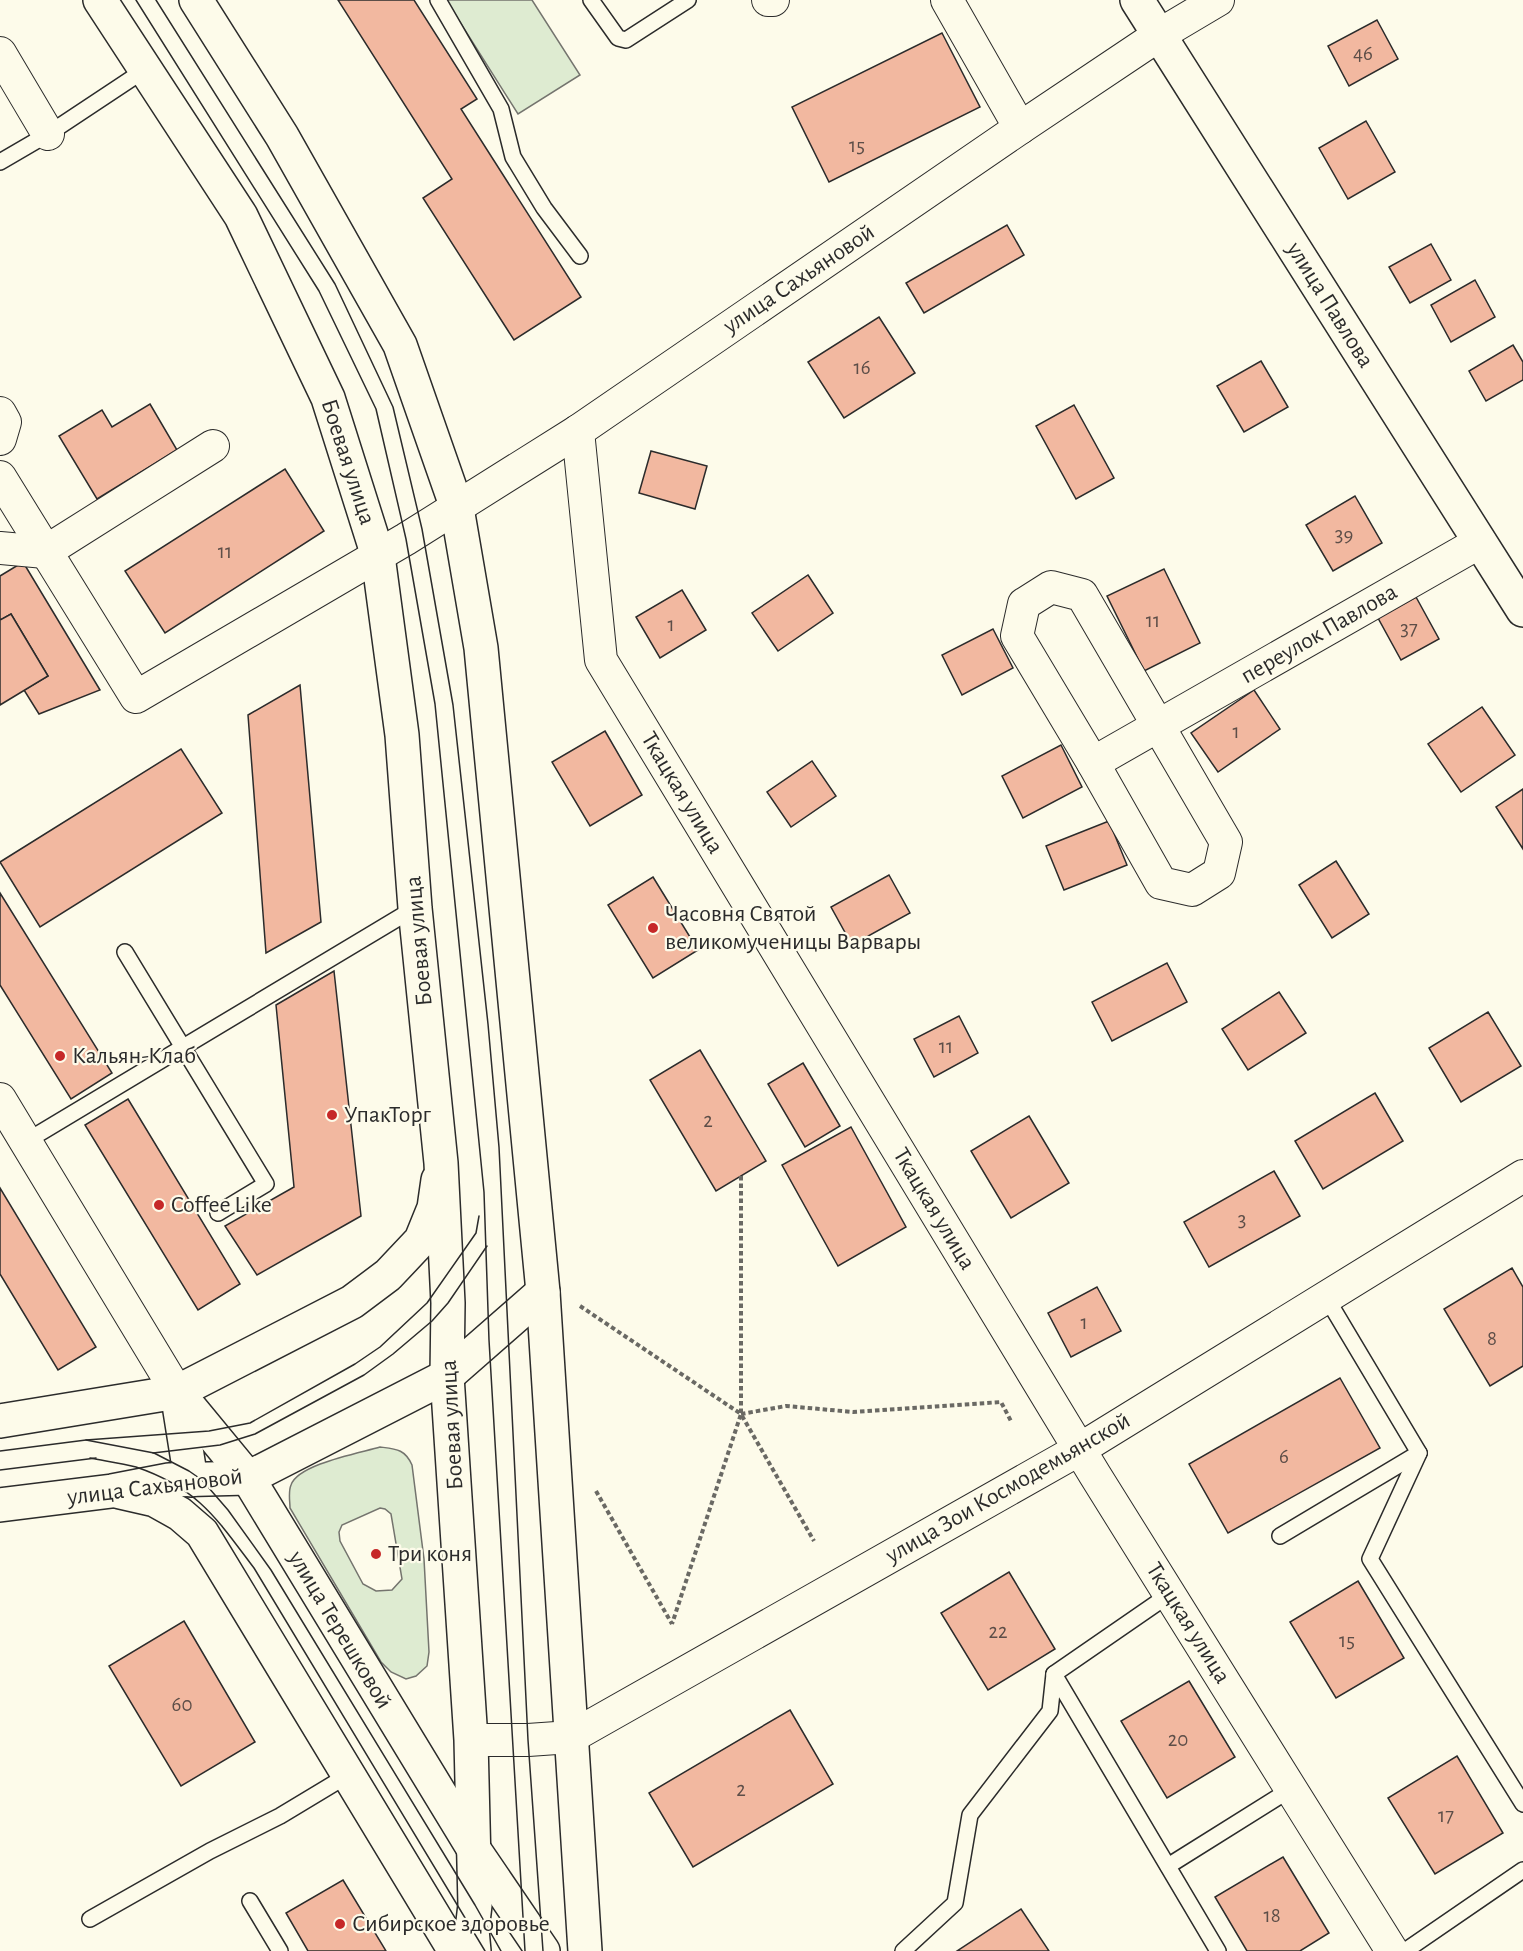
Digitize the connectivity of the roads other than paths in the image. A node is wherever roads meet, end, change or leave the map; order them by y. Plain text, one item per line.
1 (100, 0) edge
2 (196, 0) edge
3 (438, 0) edge
4 (591, 0) edge
5 (688, 0) edge
6 (947, 0) edge
7 (1137, 0) edge
8 (1218, 0) edge
9 (1158, 35) junction
10 (0, 53) edge
11 (146, 69) junction
12 (1020, 128) junction
13 (48, 134) junction
14 (0, 162) edge
15 (580, 256) dead end
16 (0, 413) edge
17 (578, 431) junction
18 (0, 439) edge
19 (213, 447) dead end
20 (0, 477) edge
21 (458, 508) junction
22 (1480, 542) junction
23 (0, 548) edge
24 (45, 552) junction
25 (378, 556) junction
26 (1523, 610) edge
27 (1158, 725) junction
28 (1093, 763) junction
29 (415, 908) junction
30 (125, 952) dead end
31 (183, 1047) junction
32 (0, 1099) edge
33 (25, 1142) junction
34 (441, 1163) junction
35 (1523, 1176) edge
36 (218, 1214) dead end
37 (543, 1292) junction
38 (1326, 1297) junction
39 (447, 1376) junction
40 (177, 1392) junction
41 (0, 1421) edge
42 (1080, 1449) junction
43 (1419, 1453) junction
44 (248, 1478) junction
45 (191, 1480) junction
46 (112, 1491) junction
47 (0, 1505) edge
48 (1280, 1536) dead end
49 (1170, 1594) junction
50 (1054, 1674) junction
51 (572, 1737) junction
52 (471, 1740) junction
53 (348, 1775) junction
54 (1291, 1789) junction
55 (1523, 1804) edge
56 (473, 1848) junction
57 (1168, 1866) junction
58 (1523, 1870) edge
59 (250, 1901) dead end
60 (90, 1919) dead end
61 (280, 1951) edge
62 (455, 1951) edge
63 (474, 1951) edge
64 (543, 1951) edge
65 (585, 1951) edge
66 (903, 1951) edge
67 (1218, 1951) edge
68 (1392, 1951) edge
69 (1405, 1951) edge

1 - 11 main road, Боевая улица
2 - 21 main road
3 - 15 lane
4 - 5 lane
6 - 12 street
7 - 9 main road, улица Павлова
8 - 9 street, улица Сахьяновой
9 - 12 street, улица Сахьяновой
9 - 22 main road, улица Павлова
10 - 13 street
11 - 13 lane
11 - 25 main road, Боевая улица
12 - 17 street, улица Сахьяновой
13 - 14 lane
16 - 18 street
17 - 21 street, улица Сахьяновой
17 - 42 street, Ткацкая улица
19 - 24 street
20 - 24 street
21 - 25 street, улица Сахьяновой
21 - 37 main road
22 - 26 main road, улица Павлова
22 - 27 street, переулок Павлова
23 - 24 street
24 - 25 street, улица Сахьяновой
25 - 29 main road, Боевая улица
27 - 28 street, переулок Павлова
27 - 28 street
27 - 28 street
29 - 31 lane
29 - 34 main road, Боевая улица
30 - 31 lane
31 - 33 lane
31 - 36 lane
32 - 33 street
33 - 40 street
34 - 39 main road, Боевая улица
34 - 40 main road
35 - 38 street, улица Зои Космодемьянской
37 - 39 main road, улица Сахьяновой
37 - 51 main road
38 - 42 street, улица Зои Космодемьянской
38 - 43 lane
39 - 44 main road, улица Сахьяновой
39 - 52 main road, Боевая улица
40 - 41 main road
40 - 44 main road, улица Терешковой
40 - 45 main road
42 - 49 street, Ткацкая улица
42 - 51 street, улица Зои Космодемьянской
43 - 48 lane
43 - 55 lane
44 - 45 main road, улица Сахьяновой
44 - 56 main road, улица Терешковой
45 - 46 main road, улица Сахьяновой
46 - 47 main road, улица Сахьяновой
46 - 53 main road
49 - 50 lane
49 - 54 street, Ткацкая улица
50 - 57 lane
50 - 66 lane
51 - 52 street, улица Зои Космодемьянской
51 - 65 main road
52 - 56 main road, Боевая улица
53 - 60 lane
53 - 62 main road
54 - 57 lane
54 - 68 street, Ткацкая улица
56 - 63 main road, Боевая улица
56 - 64 main road, улица Терешковой
57 - 67 lane
58 - 69 lane
59 - 61 lane

